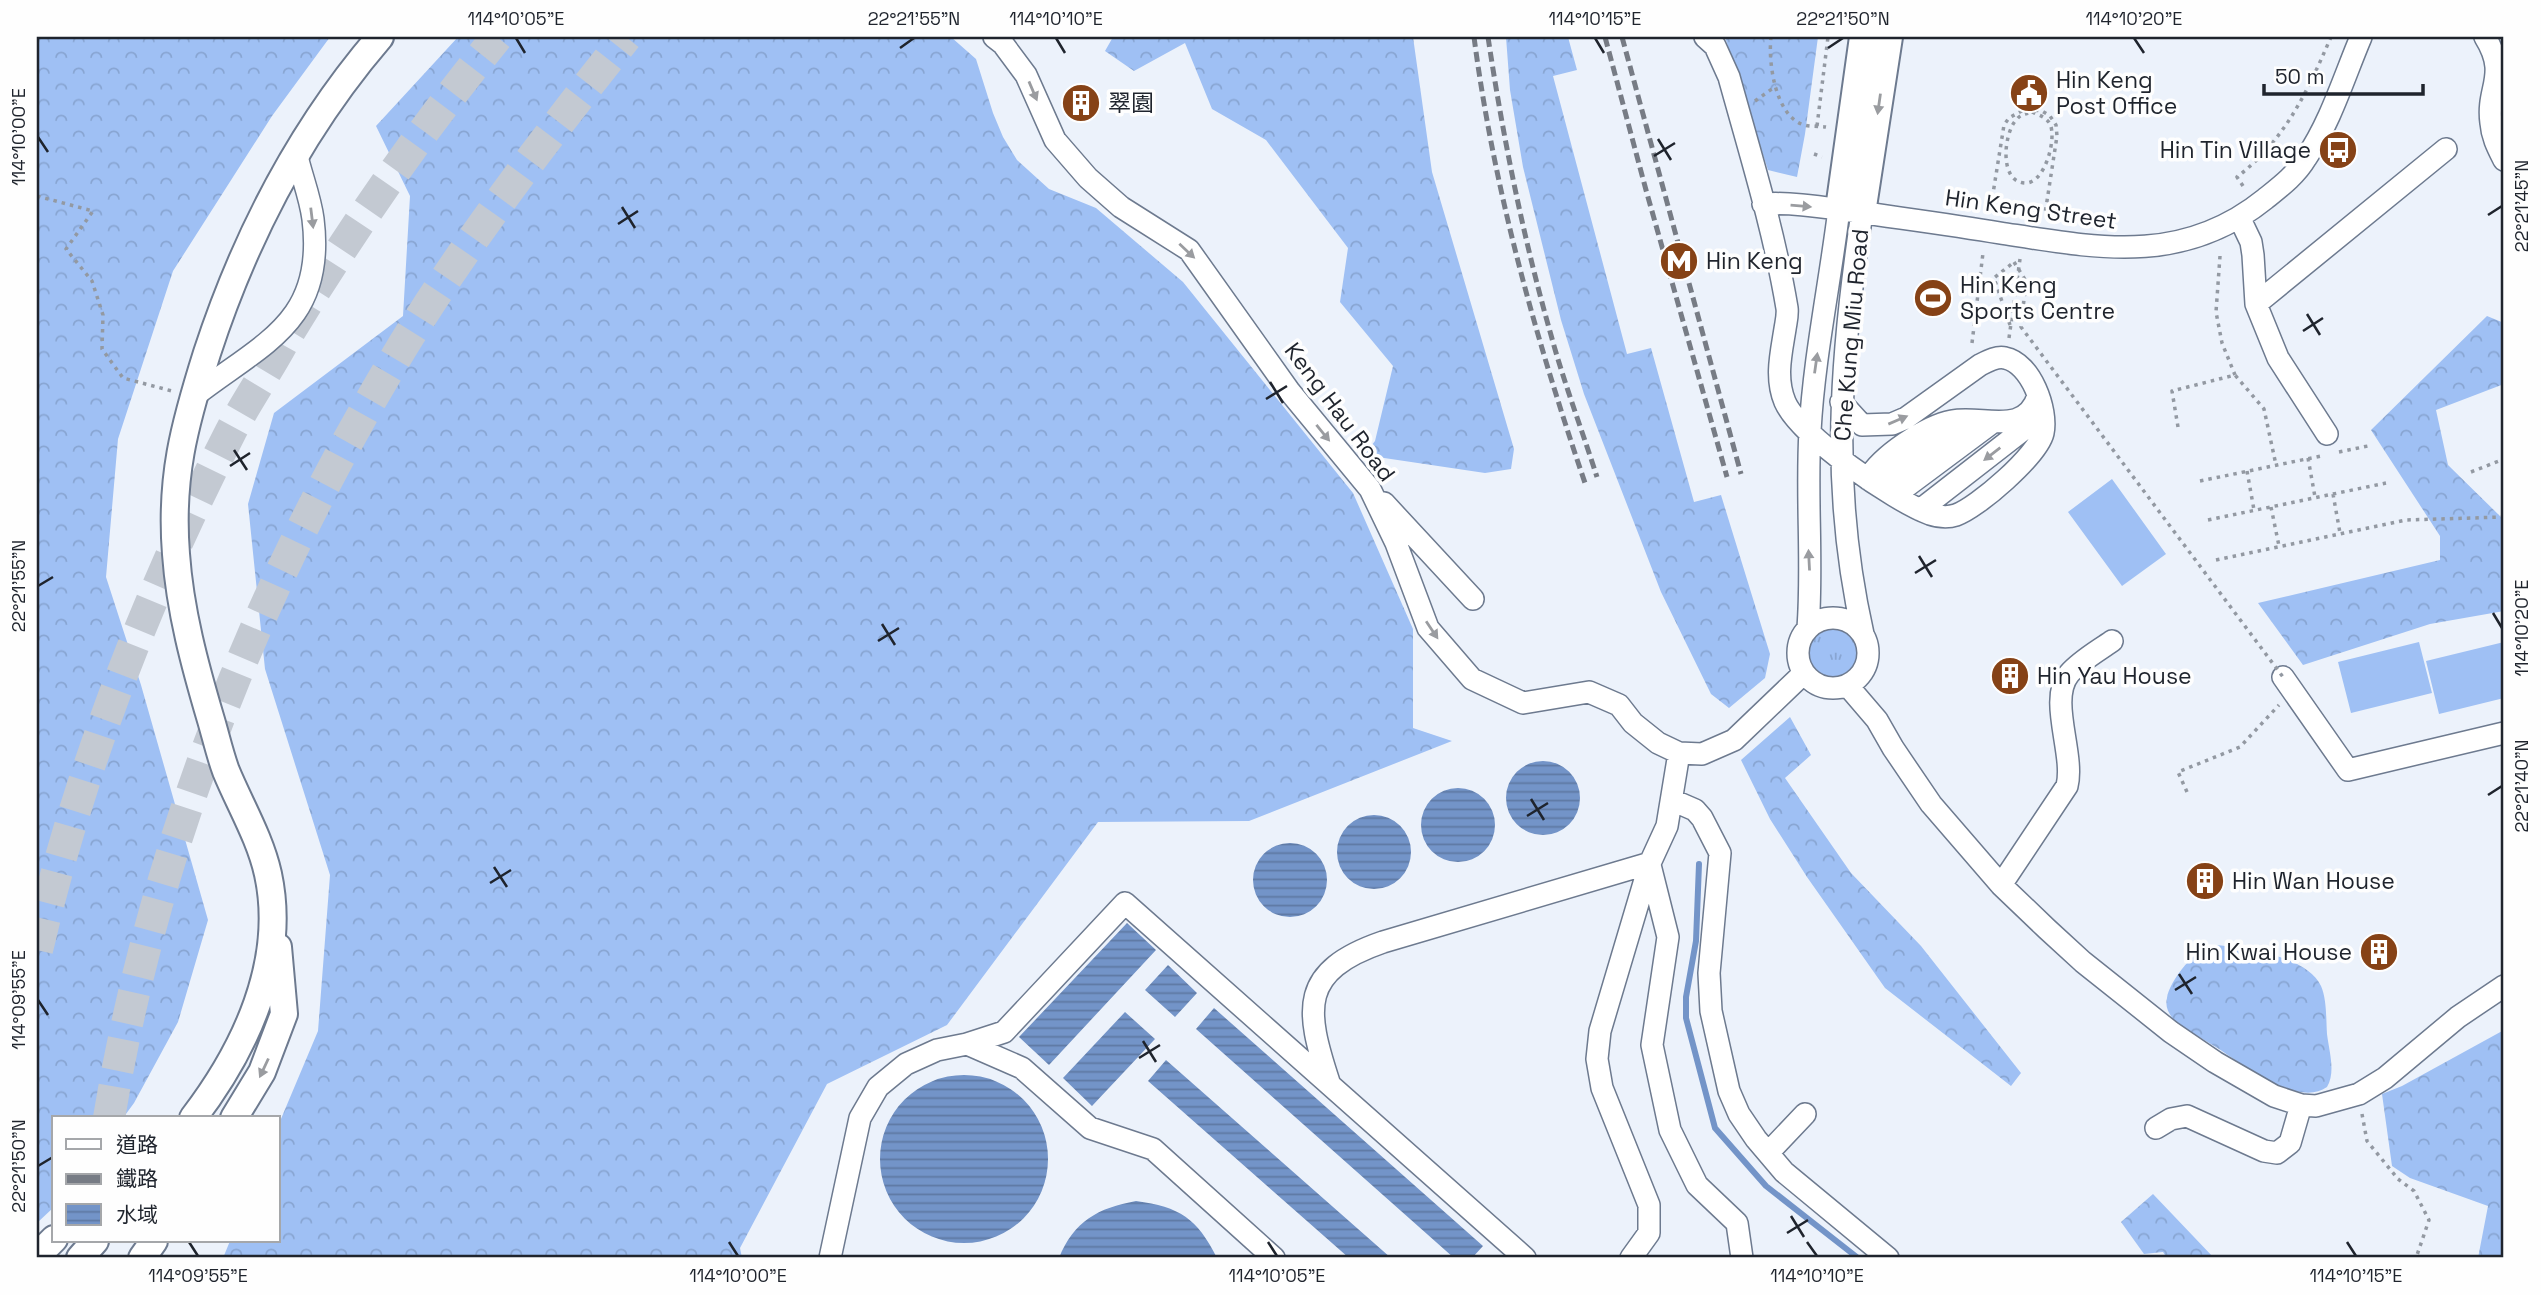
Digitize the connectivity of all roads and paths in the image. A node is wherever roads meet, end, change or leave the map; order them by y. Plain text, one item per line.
1 (380, 37) edge
2 (994, 37) edge
3 (1705, 37) edge
4 (1771, 37) edge
5 (1828, 37) edge
6 (1863, 37) edge
7 (1889, 37) edge
8 (2331, 37) edge
9 (2361, 37) edge
10 (2485, 37) edge
11 (2032, 110) junction
12 (1817, 126) junction
13 (1832, 128) dead end
14 (2446, 149) dead end
15 (296, 152) junction
16 (2504, 160) edge
17 (2243, 186) dead end
18 (37, 196) edge
19 (1763, 204) junction
20 (1992, 206) dead end
21 (1851, 211) junction
22 (2045, 214) dead end
23 (2240, 219) junction
24 (1983, 253) dead end
25 (2220, 256) dead end
26 (2020, 259) dead end
27 (2256, 304) junction
28 (2010, 327) junction
29 (2009, 338) dead end
30 (1972, 344) dead end
31 (2235, 375) junction
32 (193, 397) junction
33 (1841, 402) junction
34 (2041, 404) junction
35 (1993, 422) junction
36 (2178, 427) dead end
37 (1810, 431) junction
38 (2327, 434) dead end
39 (2368, 446) dead end
40 (2308, 458) junction
41 (2504, 459) edge
42 (1841, 460) junction
43 (2276, 465) junction
44 (2247, 471) junction
45 (2471, 472) dead end
46 (2200, 481) dead end
47 (2386, 483) dead end
48 (1366, 484) junction
49 (1881, 486) junction
50 (2333, 494) junction
51 (2315, 498) junction
52 (2271, 507) junction
53 (2254, 510) junction
54 (2504, 517) edge
55 (2208, 520) dead end
56 (2340, 534) junction
57 (2279, 547) junction
58 (2216, 560) dead end
59 (1473, 599) dead end
60 (1808, 628) junction
61 (1863, 634) junction
62 (2112, 641) dead end
63 (1804, 673) junction
64 (2288, 684) junction
65 (1847, 685) junction
66 (2504, 733) edge
67 (1679, 753) junction
68 (2187, 792) dead end
69 (1672, 800) junction
70 (1650, 863) junction
71 (2001, 885) junction
72 (273, 918) junction
73 (2504, 986) edge
74 (967, 1044) junction
75 (1329, 1084) junction
76 (218, 1085) junction
77 (2359, 1094) junction
78 (2301, 1105) junction
79 (1805, 1114) dead end
80 (181, 1116) edge
81 (195, 1116) edge
82 (235, 1116) edge
83 (2156, 1128) dead end
84 (1768, 1153) junction
85 (52, 1241) edge
86 (93, 1242) edge
87 (153, 1242) edge
88 (37, 1256) edge
89 (80, 1258) edge
90 (142, 1258) edge
91 (830, 1258) edge
92 (1275, 1258) edge
93 (1525, 1258) edge
94 (1631, 1258) edge
95 (1742, 1258) edge
96 (1888, 1258) edge
97 (2416, 1258) edge

1 - 15 main road
2 -> 48 street, Keng Hau Road
3 - 19 street
4 - 12 path
5 - 12 path
6 - 21 main road, Che Kung Miu Road
7 -> 21 main road, Che Kung Miu Road
8 - 17 path
9 - 23 street, Hin Keng Street
10 - 16 street
11 - 11 path
11 - 20 path
11 - 22 path
12 - 13 path
14 - 27 street
15 - 32 main road
15 -> 32 street
18 - 32 path
19 -> 21 street, Hin Keng Street
19 - 37 street
21 - 23 street, Hin Keng Street
21 - 33 street, Che Kung Miu Road
37 -> 21 street, Che Kung Miu Road
23 - 27 street
24 - 30 path
25 - 31 path
26 - 28 path
27 - 38 street
28 - 29 path
28 - 64 path, bridge
31 - 36 path
31 - 43 path
32 - 72 main road
33 -> 34 street
33 - 42 street, Che Kung Miu Road
34 - 35 street
34 - 49 street
35 -> 49 street
35 - 49 street
37 - 42 street
60 -> 37 street, Che Kung Miu Road
39 - 40 path
40 - 43 path
40 - 51 path
41 - 45 path
42 - 49 street
42 - 61 street, Che Kung Miu Road
43 - 44 path
44 - 46 path
44 - 53 path
47 - 50 path
48 - 59 street
48 -> 67 street, Keng Hau Road
50 - 51 path
50 - 56 path
51 - 52 path
52 - 53 path
52 - 57 path
53 - 55 path
54 - 56 path
56 - 57 path
57 - 58 path
60 - 61 street
60 - 63 street
61 - 65 street
62 - 71 street
63 - 65 street
63 - 67 street
64 - 66 street
64 - 68 path
65 - 71 street
67 - 69 street
69 - 70 street
69 - 84 street
70 - 75 street
70 - 94 street
70 - 95 street
71 - 78 street
72 - 76 main road
72 -> 82 main road
73 - 77 street
74 - 75 street
74 - 91 street
74 - 92 street
75 - 93 street
76 - 80 main road
76 - 81 main road
77 - 78 street
77 - 97 path
78 - 83 street
79 - 84 street
84 - 96 street
85 - 88 main road
86 - 89 main road
87 - 90 main road

